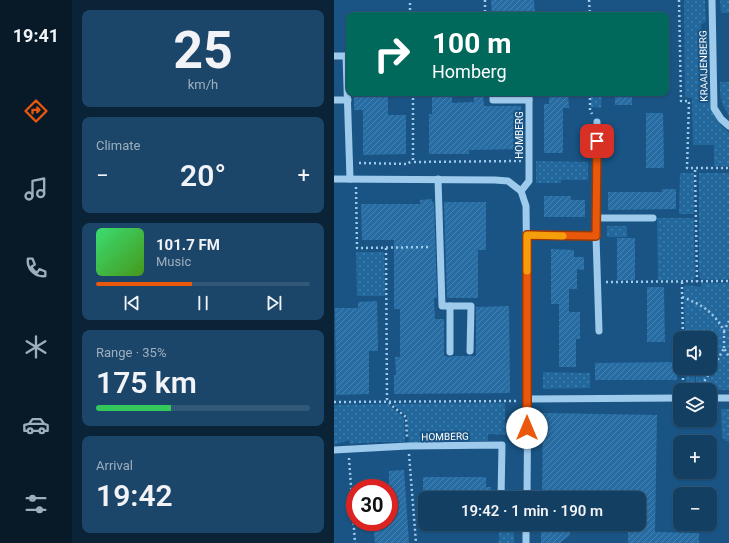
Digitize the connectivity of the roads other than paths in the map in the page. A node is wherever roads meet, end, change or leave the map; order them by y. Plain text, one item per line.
1 (712, 0) edge
2 (334, 56) edge
3 (346, 56) edge
4 (348, 96) edge
5 (493, 96) edge
6 (529, 96) edge
7 (334, 100) edge
8 (348, 100) junction
9 (597, 122) road end
10 (729, 126) edge
11 (334, 179) edge
12 (353, 179) junction
13 (438, 179) junction
14 (521, 191) junction
15 (596, 218) junction
16 (653, 218) dead end
17 (527, 235) junction
18 (596, 236) junction
19 (450, 306) junction
20 (599, 331) dead end
21 (470, 351) dead end
22 (450, 352) dead end
23 (673, 398) edge
24 (717, 398) edge
25 (729, 398) edge
26 (528, 399) junction
27 (334, 450) edge
28 (501, 491) edge
29 (527, 491) edge
30 (526, 531) edge
31 (526, 543) edge

1 - 10 street, KRAAIJENBERG
2 - 3 street
4 - 8 street
5 - 6 street, HOMBERG
6 - 14 street, HOMBERG
7 - 8 street
8 - 12 street
9 - 15 street
11 - 12 street
12 - 13 street
13 - 14 street
13 - 19 street
14 - 17 street
15 - 16 street
15 - 18 street
17 - 18 street
17 - 26 street
18 - 20 street
19 - 21 street
19 - 22 street
23 - 26 street
24 - 25 street
26 - 29 street
27 - 28 street, HOMBERG
30 - 31 street

